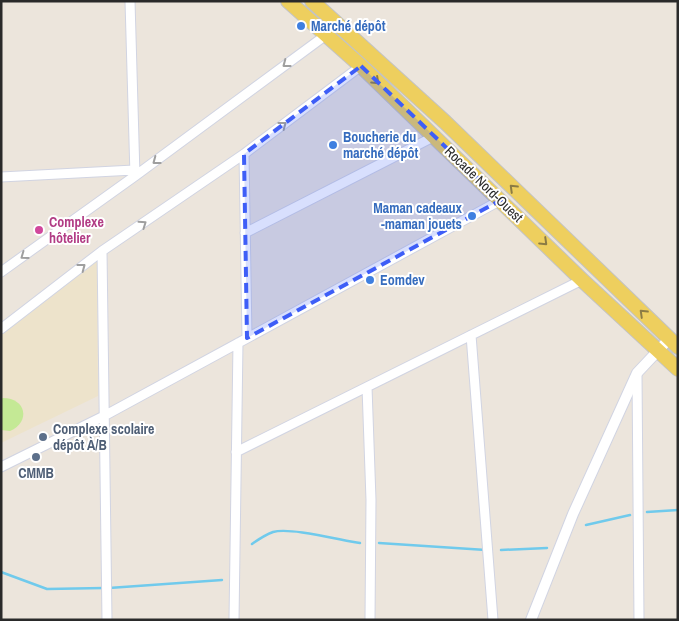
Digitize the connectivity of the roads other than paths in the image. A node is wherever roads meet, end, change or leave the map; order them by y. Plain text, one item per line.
1 (130, 1) edge
2 (288, 1) edge
3 (312, 1) edge
4 (326, 35) junction
5 (361, 66) junction
6 (435, 136) junction
7 (244, 154) junction
8 (135, 173) junction
9 (1, 177) edge
10 (501, 200) junction
11 (245, 233) junction
12 (102, 251) junction
13 (1, 272) edge
14 (582, 280) junction
15 (1, 328) edge
16 (471, 335) junction
17 (247, 338) junction
18 (238, 342) junction
19 (673, 343) edge
20 (658, 350) junction
21 (678, 369) edge
22 (637, 373) junction
23 (367, 387) junction
24 (104, 416) junction
25 (236, 452) junction
26 (1, 467) edge
27 (107, 620) edge
28 (234, 620) edge
29 (370, 620) edge
30 (493, 620) edge
31 (531, 620) edge
32 (638, 620) edge

1 - 8 street
2 - 4 main road, Rocade Nord-Ouest
19 -> 3 main road, Rocade Nord-Ouest
4 - 5 main road, Rocade Nord-Ouest
4 -> 8 street
5 -> 6 main road, Rocade Nord-Ouest
7 -> 5 street
6 - 10 main road, Rocade Nord-Ouest
6 - 11 street
7 - 11 street
12 -> 7 street
8 - 9 street
8 -> 13 street
10 -> 14 main road, Rocade Nord-Ouest
10 - 17 street
11 - 17 street
15 -> 12 street
12 - 24 street
14 - 16 street
14 - 20 main road, Rocade Nord-Ouest
16 - 23 street
16 - 30 street
17 - 18 street
18 - 24 street
18 - 25 street
19 - 20 street
20 - 21 main road, Rocade Nord-Ouest
20 - 22 street
22 - 31 street
22 - 32 street
23 - 25 street
23 - 29 street
24 - 26 street
24 - 27 street
25 - 28 street

